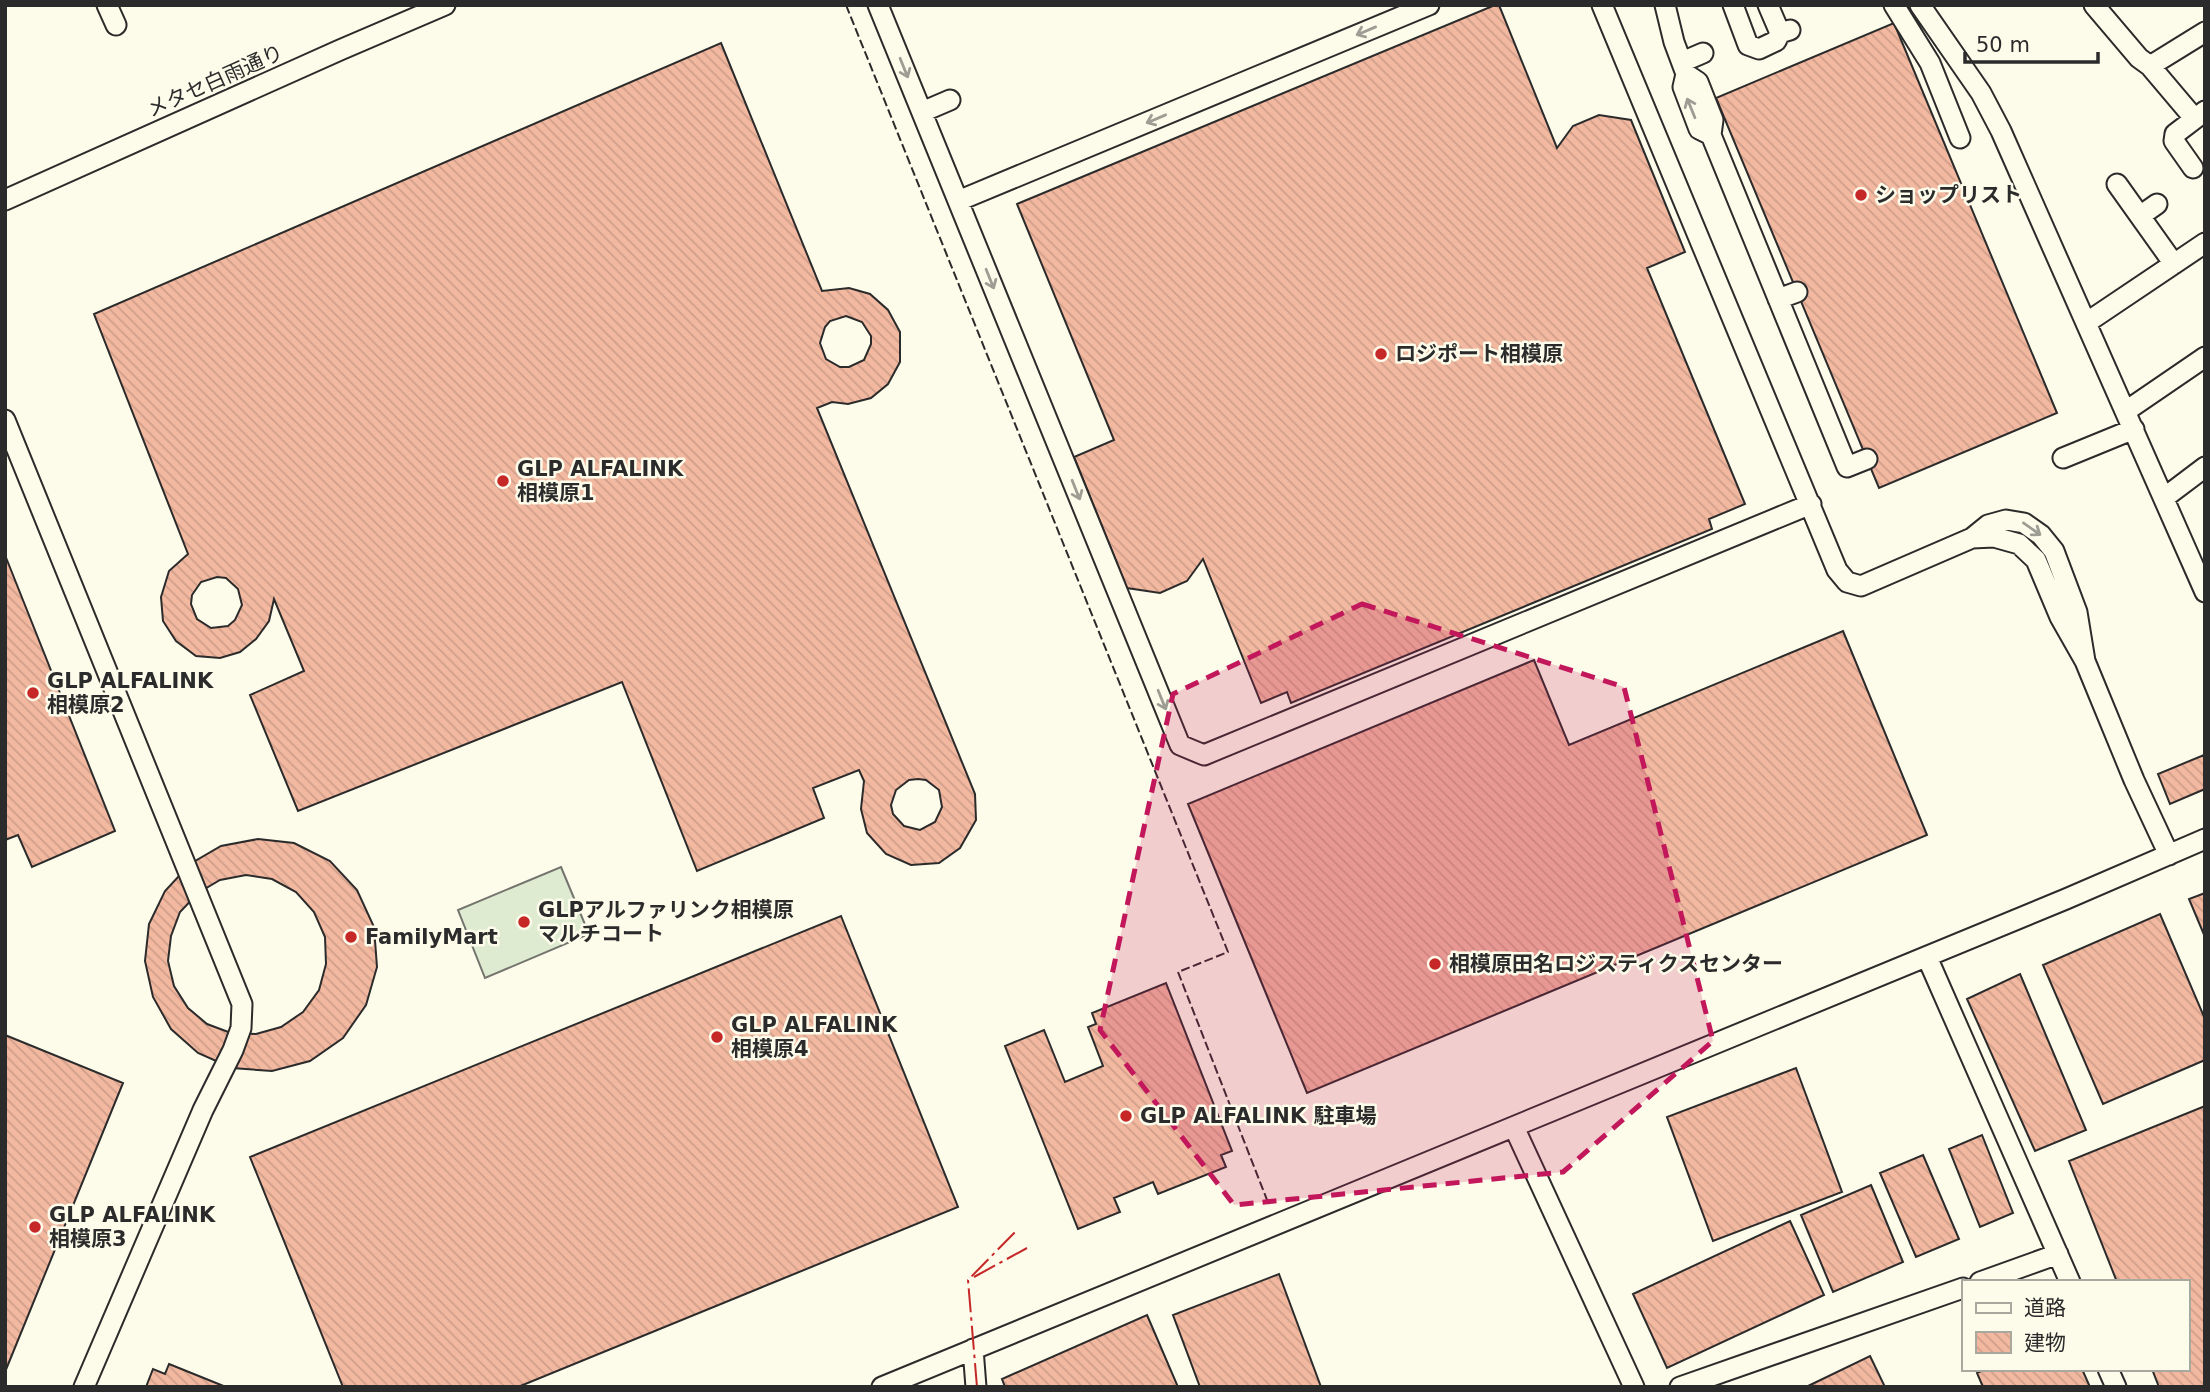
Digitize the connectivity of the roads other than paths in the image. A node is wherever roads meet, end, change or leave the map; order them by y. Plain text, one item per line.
1 (107, 5) edge
2 (444, 5) edge
3 (878, 5) edge
4 (1429, 5) edge
5 (1602, 5) edge
6 (1665, 5) edge
7 (1732, 5) edge
8 (1768, 5) edge
9 (1894, 5) edge
10 (2094, 5) edge
11 (1924, 7) edge
12 (116, 25) dead end
13 (2205, 32) edge
14 (1703, 53) dead end
15 (2150, 66) junction
16 (1684, 68) junction
17 (950, 100) dead end
18 (922, 112) junction
19 (2199, 115) edge
20 (1960, 138) dead end
21 (2193, 168) dead end
22 (2117, 184) dead end
23 (5, 200) edge
24 (958, 201) junction
25 (2157, 204) dead end
26 (2140, 216) junction
27 (2205, 243) edge
28 (2174, 264) junction
29 (1797, 292) dead end
30 (1778, 299) junction
31 (2086, 323) junction
32 (2205, 357) edge
33 (2130, 420) junction
34 (5, 421) edge
35 (2063, 458) dead end
36 (1867, 459) dead end
37 (2205, 467) edge
38 (2164, 498) junction
39 (1811, 504) junction
40 (2205, 592) edge
41 (2205, 839) edge
42 (2169, 855) junction
43 (1927, 957) junction
44 (1514, 1127) junction
45 (2058, 1254) junction
46 (1986, 1280) edge
47 (2069, 1280) edge
48 (1962, 1288) edge
49 (973, 1349) junction
50 (2109, 1371) edge
51 (85, 1387) edge
52 (883, 1387) edge
53 (976, 1387) edge
54 (1634, 1387) edge
55 (1680, 1387) edge
56 (2116, 1387) edge

1 - 12 street
2 - 23 street, メタセ白雨通り
3 -> 18 street
4 -> 24 street
5 - 39 street
6 - 16 street
7 - 8 street
9 - 20 street
10 - 15 street
11 - 31 street
13 - 15 street
14 - 16 street
15 - 19 street
16 - 30 street
17 - 18 street
18 - 24 street
19 - 21 street
22 - 26 street
24 -> 39 street
25 - 26 street
26 - 28 street
27 - 28 street
28 - 31 street
29 - 30 street
30 - 36 street
31 - 33 street
32 - 33 street
33 - 35 street
33 - 38 street
34 - 51 street
37 - 38 street
38 - 40 street
39 - 42 street
41 - 42 street
42 - 43 street
43 - 44 street
43 - 45 street
44 - 49 street
44 - 54 street
45 - 46 street
45 - 47 street
48 - 55 street
49 - 52 street
49 - 53 street
50 - 56 street

